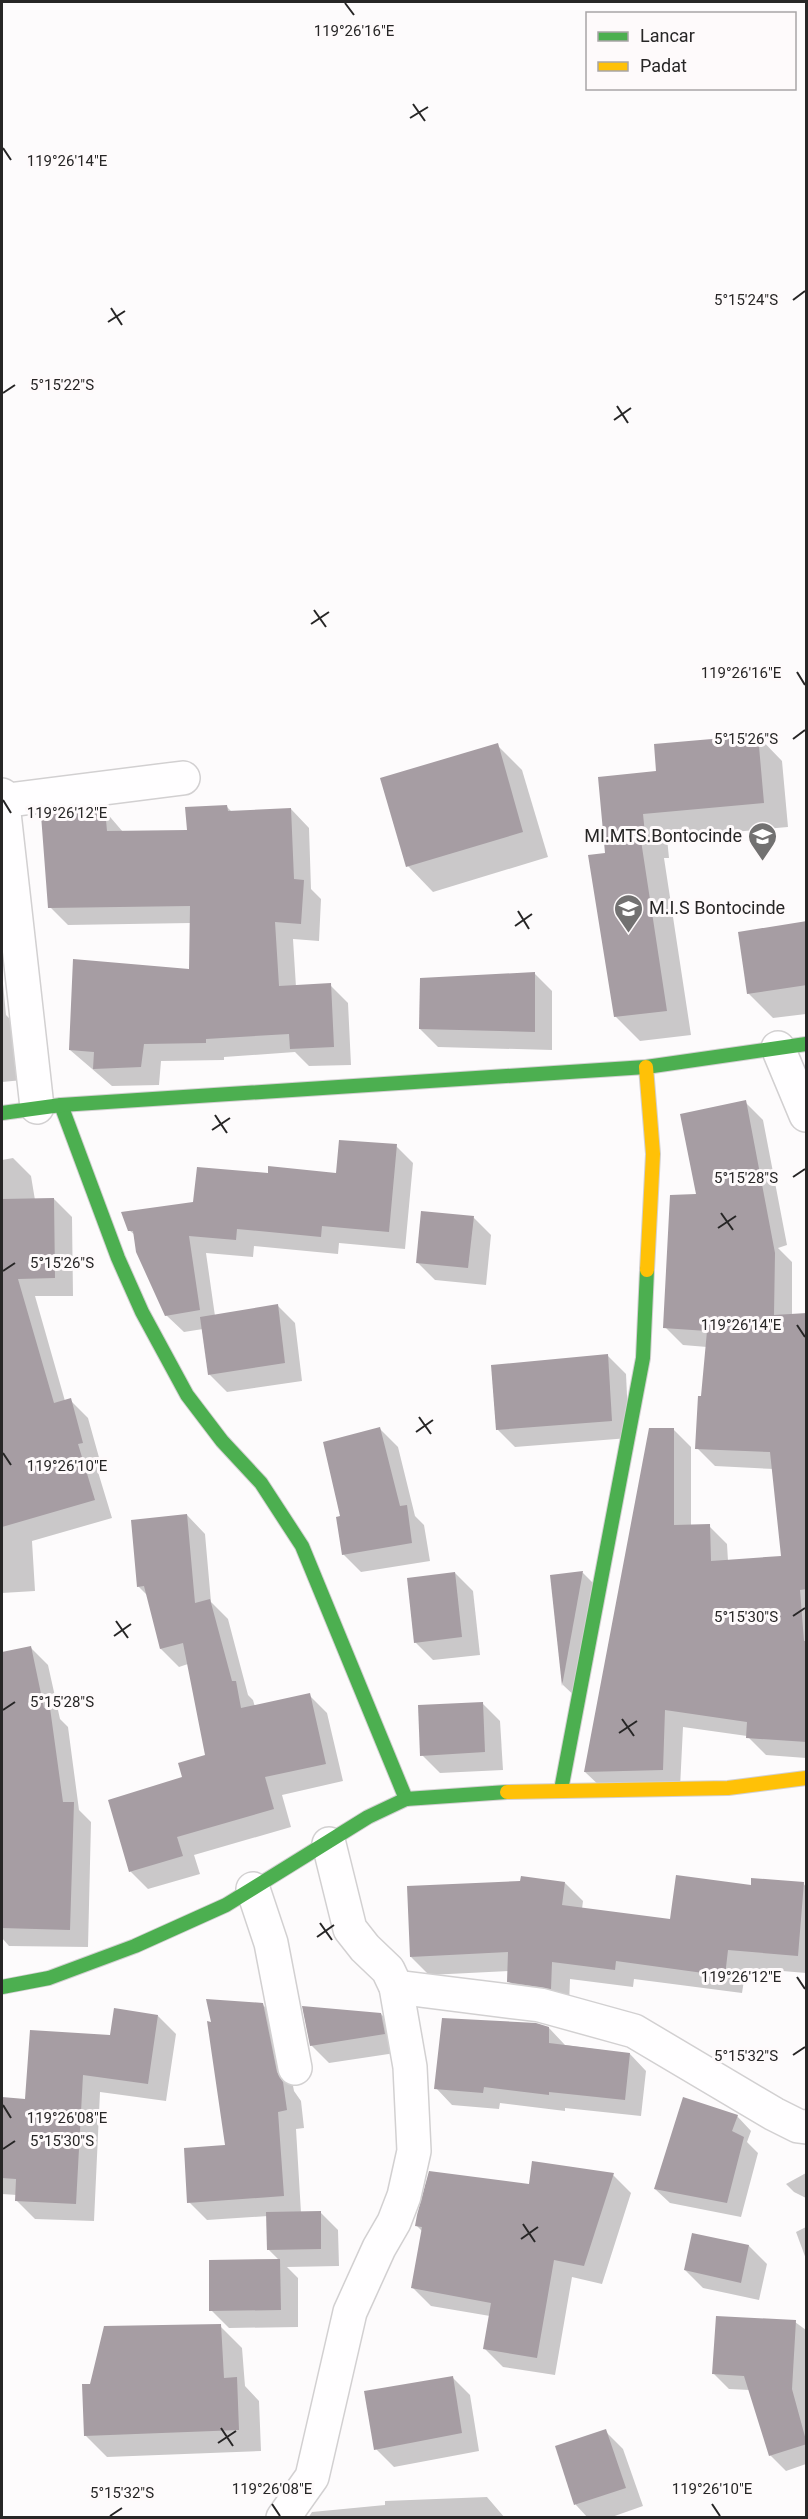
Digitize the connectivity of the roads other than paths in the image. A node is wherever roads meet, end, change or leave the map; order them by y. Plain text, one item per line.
1 (183, 778) dead end
2 (2, 795) edge
3 (2, 801) edge
4 (792, 1046) edge
5 (646, 1067) junction
6 (49, 1106) junction
7 (2, 1113) edge
8 (807, 1115) edge
9 (807, 1778) edge
10 (561, 1790) junction
11 (406, 1799) junction
12 (329, 1844) junction
13 (253, 1889) junction
14 (2, 1987) edge
15 (396, 1987) junction
16 (295, 2068) dead end
17 (807, 2127) edge
18 (283, 2517) edge

1 - 3 street
2 - 3 street
3 - 6 street
4 - 5 street
4 - 8 street
5 - 6 street
5 - 10 street
6 - 7 street
6 - 11 street
9 - 10 street
10 - 11 street
11 - 12 street
12 - 13 street
12 - 15 street
13 - 14 street
13 - 16 street
15 - 17 street
15 - 18 street

